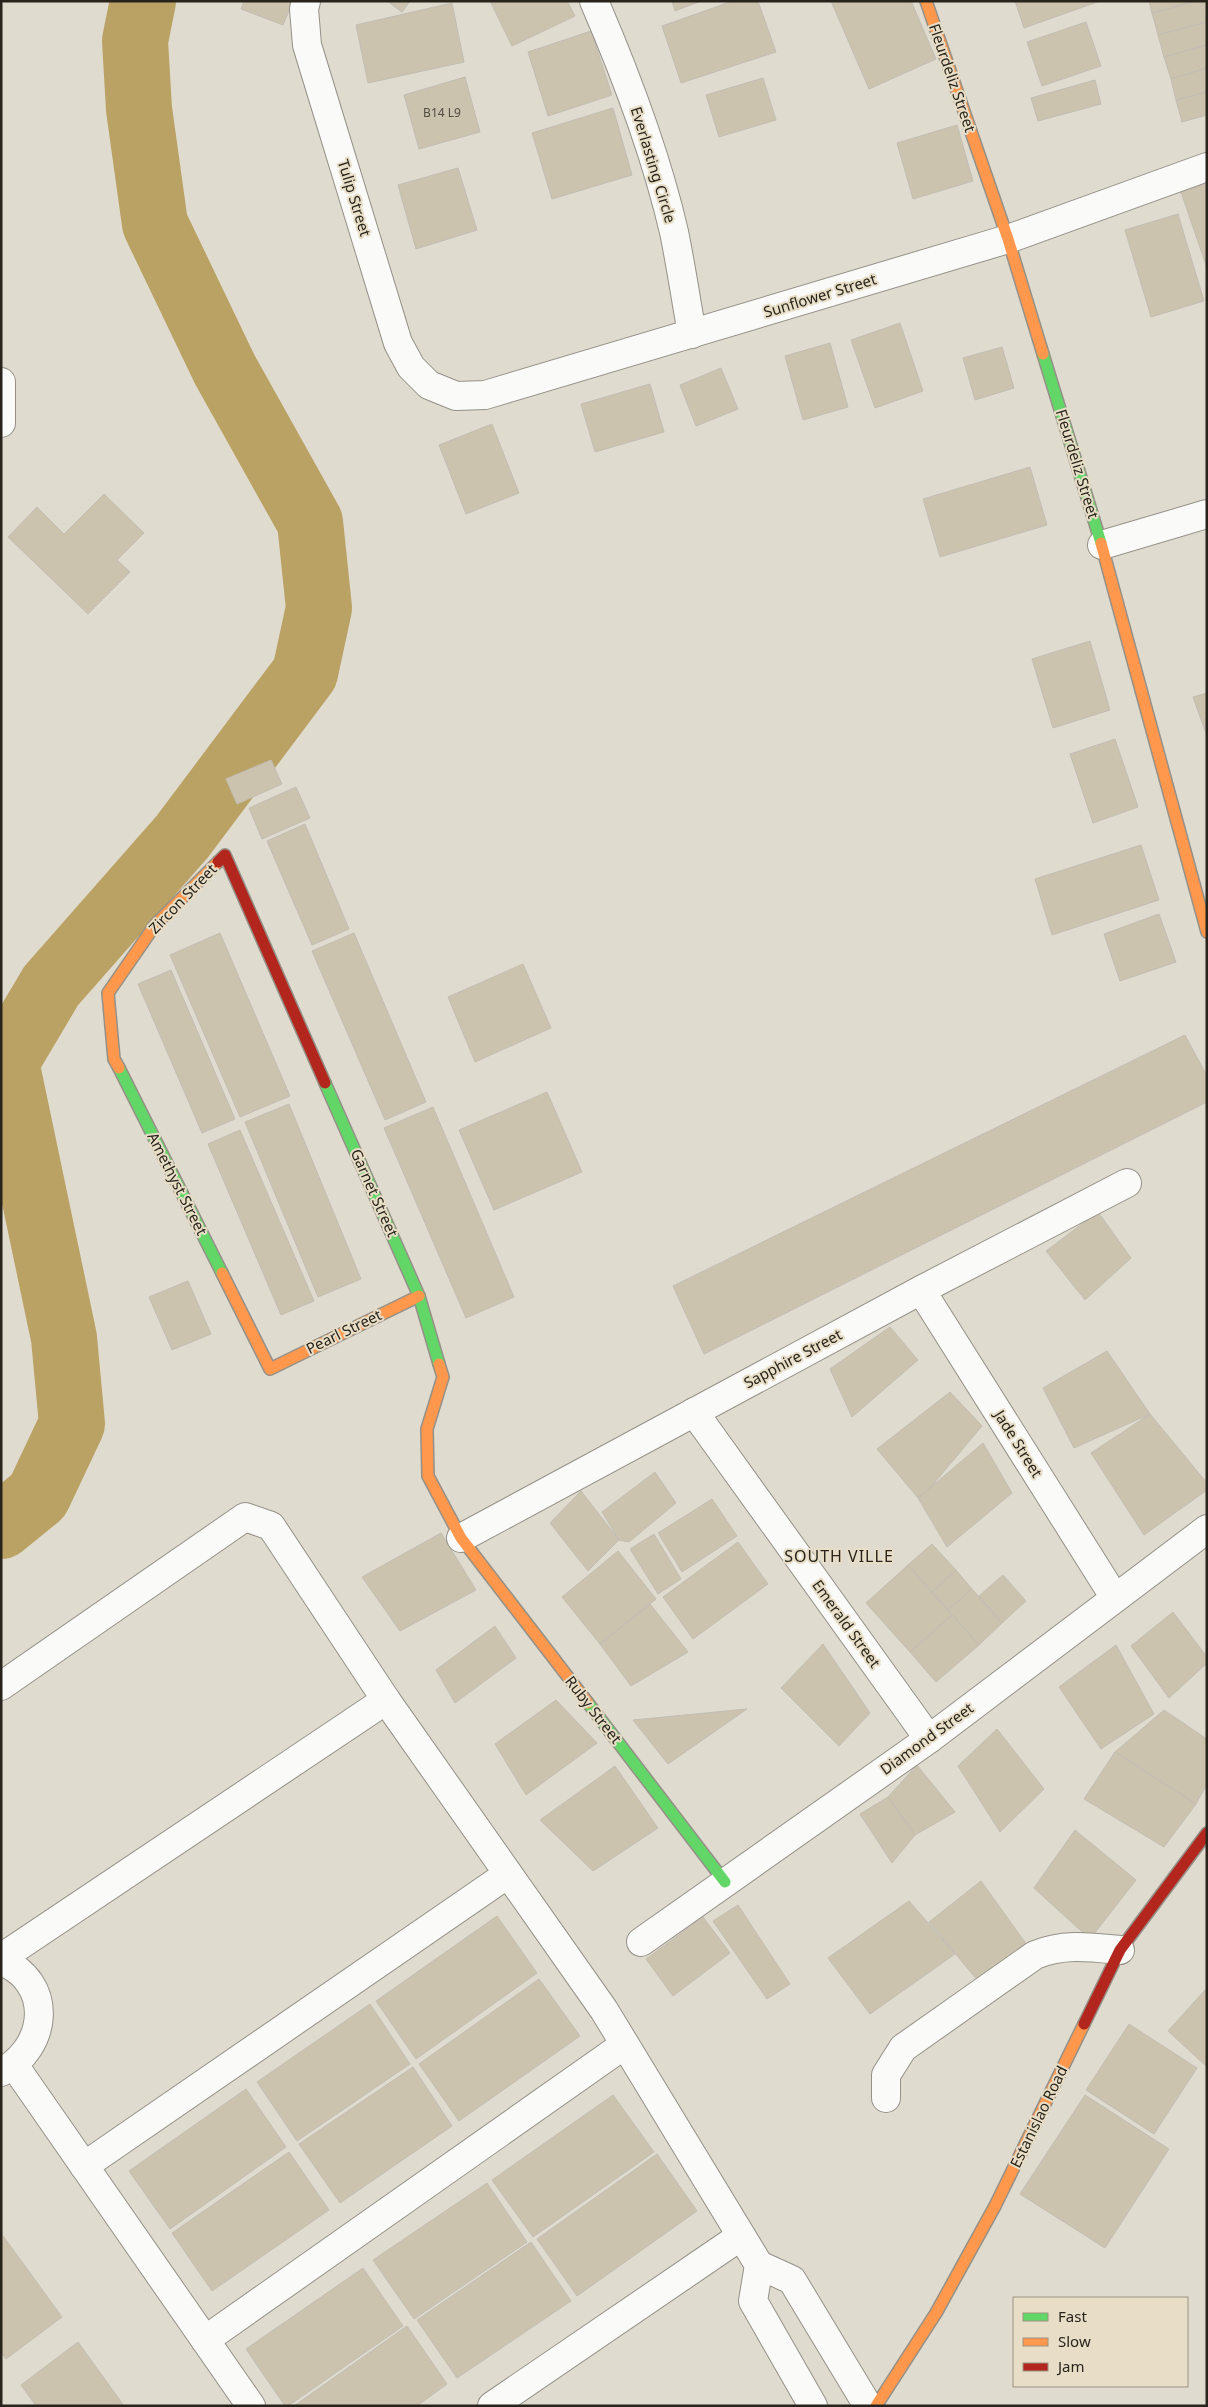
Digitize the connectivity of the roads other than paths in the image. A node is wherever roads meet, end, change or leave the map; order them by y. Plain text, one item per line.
1 (306, 1) edge
2 (594, 1) edge
3 (926, 1) edge
4 (1207, 167) edge
5 (1008, 239) junction
6 (692, 334) junction
7 (1, 382) edge
8 (429, 385) joint
9 (1, 423) edge
10 (1207, 514) edge
11 (1102, 545) junction
12 (225, 855) joint
13 (1207, 932) edge
14 (108, 993) joint
15 (1127, 1183) dead end
16 (921, 1290) junction
17 (419, 1296) junction
18 (270, 1368) joint
19 (694, 1412) junction
20 (1207, 1529) edge
21 (461, 1538) junction
22 (1115, 1598) junction
23 (1, 1686) edge
24 (386, 1700) junction
25 (929, 1739) junction
26 (1207, 1833) edge
27 (508, 1874) junction
28 (725, 1882) junction
29 (641, 1942) dead end
30 (1120, 1950) junction
31 (1, 1959) edge
32 (624, 2045) junction
33 (8, 2069) edge
34 (886, 2098) dead end
35 (84, 2166) junction
36 (742, 2236) junction
37 (758, 2265) junction
38 (205, 2340) junction
39 (251, 2406) edge
40 (492, 2406) edge
41 (813, 2406) edge
42 (868, 2406) edge
43 (876, 2406) edge

1 - 8 street, Tulip Street
2 - 6 street, Everlasting Circle
3 - 5 street, Fleurdeliz Street
4 - 5 street, Sunflower Street
5 - 6 street, Sunflower Street
5 - 11 street, Fleurdeliz Street
6 - 8 street, Sunflower Street
7 - 9 street
10 - 11 street
11 - 13 street, Fleurdeliz Street
12 - 14 street, Zircon Street
12 - 17 street, Garnet Street
14 - 18 street, Amethyst Street
15 - 16 street, Sapphire Street
16 - 19 street, Sapphire Street
16 - 22 street, Jade Street
17 - 18 street, Pearl Street
17 - 21 street, Garnet Street
19 - 21 street, Sapphire Street
19 - 25 street, Emerald Street
20 - 22 street, Diamond Street
21 - 28 street, Ruby Street
22 - 25 street, Diamond Street
23 - 24 street
24 - 27 street
24 - 31 street
25 - 28 street, Diamond Street
26 - 30 street, Estanislao Road
27 - 32 street
27 - 35 street
28 - 29 street, Diamond Street
30 - 34 street
30 - 43 street, Estanislao Road
31 - 33 street
32 - 36 street
32 - 38 street
33 - 35 street
35 - 38 street
36 - 37 street
36 - 40 street
37 - 41 street
37 - 42 street
38 - 39 street

